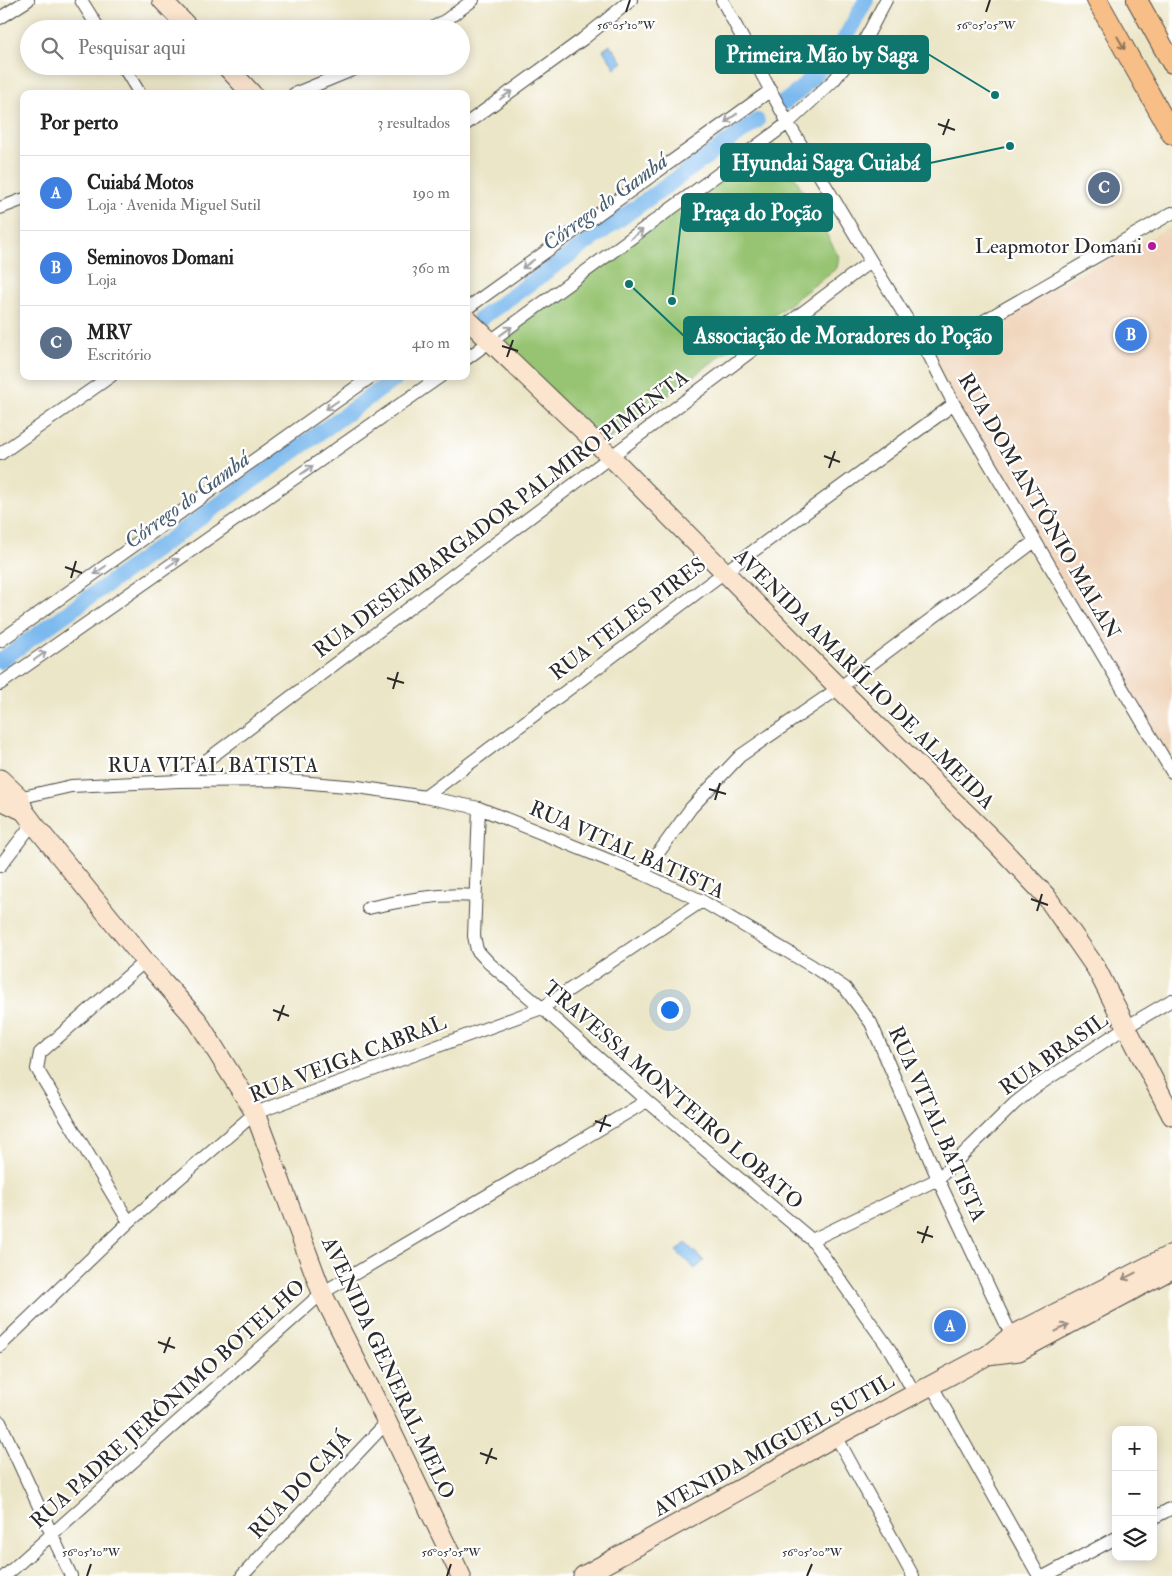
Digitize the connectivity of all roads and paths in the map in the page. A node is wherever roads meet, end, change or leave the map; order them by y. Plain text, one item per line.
1 (28, 0) edge
2 (81, 0) edge
3 (162, 0) edge
4 (473, 0) edge
5 (631, 0) edge
6 (722, 0) edge
7 (886, 0) edge
8 (1097, 0) edge
9 (1143, 3) edge
10 (0, 18) edge
11 (93, 20) edge
12 (181, 20) edge
13 (446, 20) edge
14 (1172, 63) edge
15 (128, 75) edge
16 (234, 75) edge
17 (340, 75) edge
18 (138, 90) edge
19 (248, 90) edge
20 (304, 90) edge
21 (771, 90) junction
22 (470, 121) edge
23 (788, 123) junction
24 (1172, 134) edge
25 (20, 200) edge
26 (0, 208) edge
27 (1172, 212) edge
28 (871, 261) junction
29 (470, 306) edge
30 (470, 322) edge
31 (490, 342) junction
32 (928, 353) junction
33 (470, 356) edge
34 (105, 380) edge
35 (366, 380) edge
36 (435, 380) edge
37 (954, 404) junction
38 (0, 454) edge
39 (611, 457) junction
40 (1036, 541) junction
41 (726, 571) junction
42 (0, 641) edge
43 (0, 684) edge
44 (839, 688) junction
45 (1172, 772) edge
46 (0, 780) edge
47 (179, 781) junction
48 (425, 797) junction
49 (13, 806) edge
50 (479, 808) junction
51 (0, 866) edge
52 (643, 874) junction
53 (475, 896) junction
54 (702, 901) junction
55 (368, 908) dead end
56 (146, 961) junction
57 (1172, 1000) edge
58 (542, 1008) junction
59 (1126, 1027) junction
60 (647, 1101) junction
61 (255, 1113) junction
62 (1172, 1116) edge
63 (938, 1179) junction
64 (129, 1222) junction
65 (812, 1240) junction
66 (1172, 1254) edge
67 (1172, 1269) edge
68 (322, 1293) junction
69 (1015, 1344) junction
70 (0, 1346) edge
71 (932, 1386) junction
72 (915, 1394) junction
73 (0, 1422) edge
74 (387, 1422) junction
75 (836, 1436) junction
76 (1172, 1508) edge
77 (1157, 1516) edge
78 (52, 1534) junction
79 (1112, 1540) edge
80 (5, 1576) edge
81 (72, 1576) edge
82 (242, 1576) edge
83 (461, 1576) edge
84 (583, 1576) edge
85 (913, 1576) edge
86 (1040, 1576) edge
87 (1045, 1576) edge

1 - 10 street
2 - 11 street
3 - 12 main road
4 - 13 street
22 -> 5 street
6 - 21 street, RUA DOM ANTÔNIO MALAN
7 - 23 street
8 -> 24 main road
9 - 14 main road
15 - 18 street
16 - 19 main road
17 - 20 street
21 - 23 street, RUA DOM ANTÔNIO MALAN
21 -> 29 street
23 - 28 street, RUA DOM ANTÔNIO MALAN
31 -> 23 street
25 - 26 street
27 - 32 street
28 - 32 street, RUA DOM ANTÔNIO MALAN
28 - 39 street, RUA DESEMBARGADOR PALMIRO PIMENTA
30 - 31 main road, AVENIDA AMARÍLIO DE ALMEIDA
31 - 33 street
31 - 39 main road, AVENIDA AMARÍLIO DE ALMEIDA
32 - 37 street, RUA DOM ANTÔNIO MALAN
34 - 38 street
35 -> 42 street
43 -> 36 street
37 - 40 street, RUA DOM ANTÔNIO MALAN
37 - 41 street, RUA TELES PIRES
39 - 41 main road, AVENIDA AMARÍLIO DE ALMEIDA
39 - 47 street, RUA DESEMBARGADOR PALMIRO PIMENTA
40 - 44 street
40 - 45 street, RUA DOM ANTÔNIO MALAN
41 - 44 main road, AVENIDA AMARÍLIO DE ALMEIDA
41 - 48 street, RUA TELES PIRES
44 - 52 street
44 - 59 main road, AVENIDA AMARÍLIO DE ALMEIDA
46 - 49 main road, AVENIDA GENERAL MELO
47 - 48 street, RUA VITAL BATISTA
47 - 49 street, RUA VITAL BATISTA
48 - 50 street, RUA VITAL BATISTA
49 - 51 street
49 - 56 main road, AVENIDA GENERAL MELO
50 - 52 street, RUA VITAL BATISTA
50 - 53 street, TRAVESSA MONTEIRO LOBATO
52 - 54 street, RUA VITAL BATISTA
53 - 55 street
53 - 58 street, TRAVESSA MONTEIRO LOBATO
54 - 58 street, RUA VEIGA CABRAL
54 - 63 street, RUA VITAL BATISTA
56 - 61 main road, AVENIDA GENERAL MELO
56 - 64 street
57 - 59 street, RUA BRASIL
58 - 60 street, TRAVESSA MONTEIRO LOBATO
58 - 61 street, RUA VEIGA CABRAL
59 - 62 main road, AVENIDA AMARÍLIO DE ALMEIDA
59 - 63 street, RUA BRASIL
60 - 65 street, TRAVESSA MONTEIRO LOBATO
60 - 68 street, RUA PADRE JERÔNIMO BOTELHO
61 - 64 street, RUA VEIGA CABRAL
61 - 68 main road, AVENIDA GENERAL MELO
63 - 65 street, RUA BRASIL
63 - 69 street, RUA VITAL BATISTA
64 - 70 street, RUA VEIGA CABRAL
65 - 72 street, TRAVESSA MONTEIRO LOBATO
66 -> 69 main road, AVENIDA MIGUEL SUTIL
69 -> 67 main road, AVENIDA MIGUEL SUTIL
68 - 74 main road, AVENIDA GENERAL MELO
68 - 78 street, RUA PADRE JERÔNIMO BOTELHO
69 - 71 main road, AVENIDA MIGUEL SUTIL
71 - 72 main road, AVENIDA MIGUEL SUTIL
71 - 86 street
72 - 75 main road, AVENIDA MIGUEL SUTIL
73 - 78 street
74 - 82 street, RUA DO CAJÁ
74 - 83 main road, AVENIDA GENERAL MELO
75 - 84 main road, AVENIDA MIGUEL SUTIL
75 - 85 street
76 - 77 street
78 - 80 street, RUA PADRE JERÔNIMO BOTELHO
78 - 81 street
79 - 87 street

